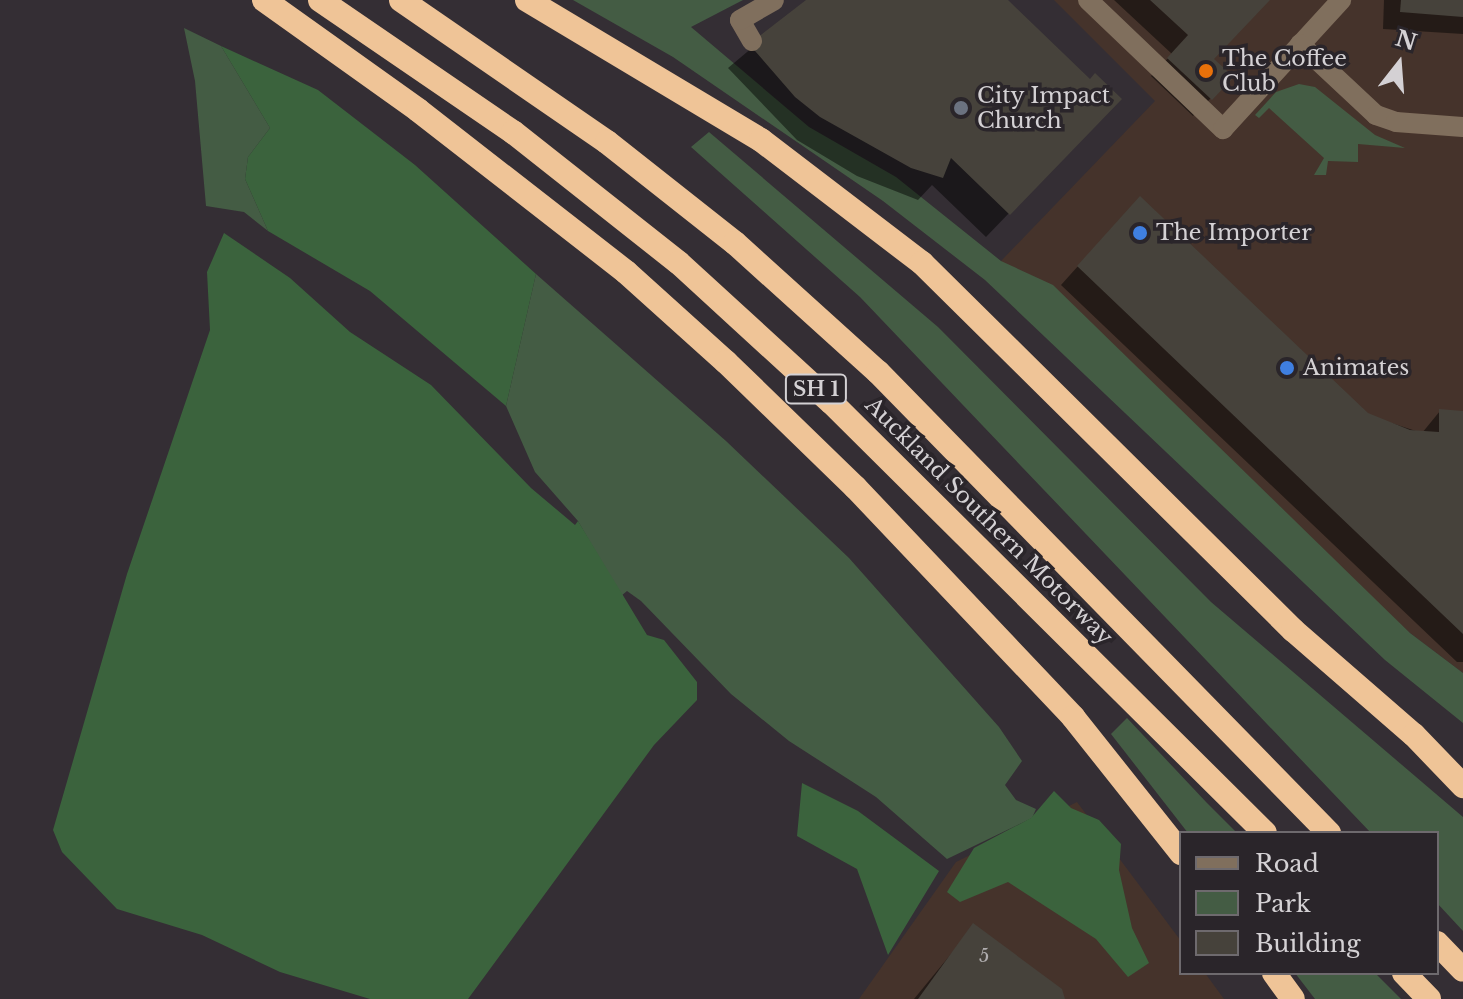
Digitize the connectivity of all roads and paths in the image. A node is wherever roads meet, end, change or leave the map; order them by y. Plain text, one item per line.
1 (264, 0) edge
2 (320, 0) edge
3 (401, 0) edge
4 (527, 0) edge
5 (774, 0) edge
6 (1088, 0) edge
7 (1341, 0) edge
8 (752, 41) dead end
9 (1300, 44) junction
10 (1463, 127) edge
11 (1414, 735) junction
12 (1463, 768) edge
13 (1463, 786) edge
14 (1263, 831) edge
15 (1327, 831) edge
16 (1179, 851) edge
17 (1439, 945) edge
18 (1463, 970) edge
19 (1275, 975) edge
20 (1406, 975) edge
21 (1293, 999) edge
22 (1429, 999) edge

1 - 16 highway
2 - 14 highway, Auckland Southern Motorway / SH 1
3 - 15 highway, Auckland Southern Motorway / SH 1
4 - 11 highway
5 - 8 lane
6 - 9 lane
7 - 9 lane
9 - 10 lane
11 - 12 highway
11 - 13 highway
17 - 18 highway
19 - 21 highway
20 - 22 highway

